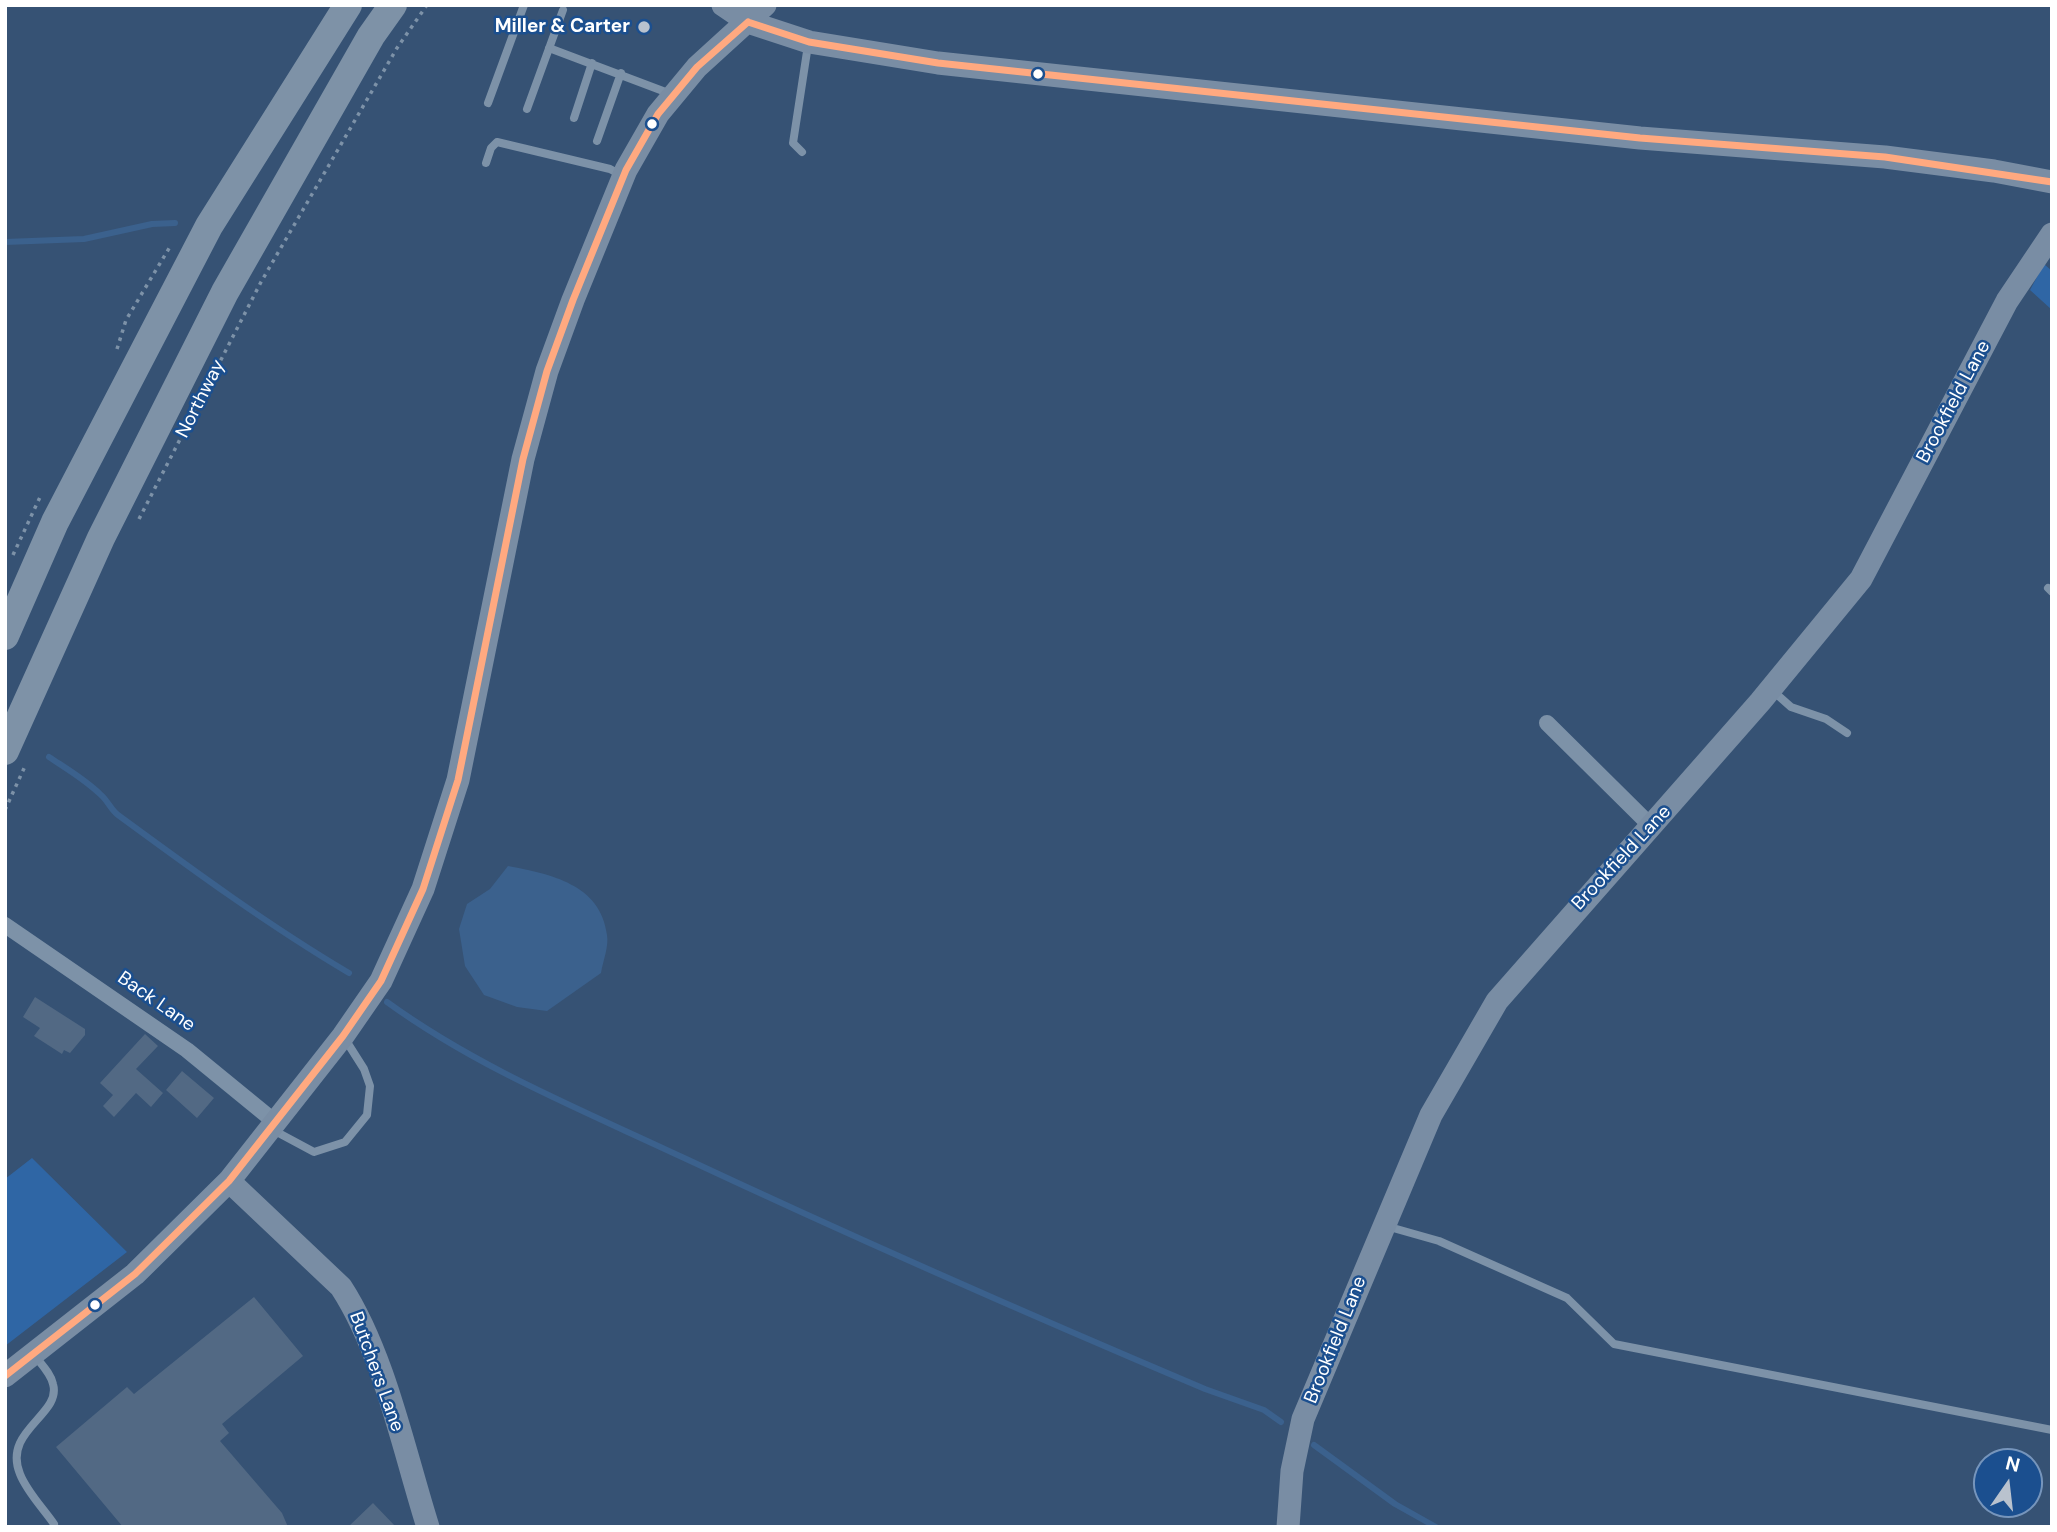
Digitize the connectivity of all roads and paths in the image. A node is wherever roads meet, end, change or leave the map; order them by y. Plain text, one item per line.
1 (348, 5) edge
2 (393, 5) edge
3 (428, 5) edge
4 (524, 5) edge
5 (723, 5) edge
6 (765, 5) edge
7 (560, 7) edge
8 (748, 22) junction
9 (809, 42) junction
10 (549, 48) junction
11 (592, 63) junction
12 (621, 73) junction
13 (673, 95) junction
14 (488, 103) dead end
15 (527, 109) dead end
16 (574, 118) dead end
17 (597, 141) dead end
18 (802, 152) dead end
19 (486, 163) dead end
20 (623, 176) junction
21 (2052, 182) edge
22 (2046, 247) edge
23 (135, 527) dead end
24 (5, 636) edge
25 (1771, 689) junction
26 (1547, 723) dead end
27 (1847, 733) dead end
28 (16, 756) edge
29 (5, 810) edge
30 (1652, 827) junction
31 (5, 925) edge
32 (343, 1036) junction
33 (273, 1125) junction
34 (229, 1181) junction
35 (1383, 1225) junction
36 (34, 1354) junction
37 (5, 1376) edge
38 (2052, 1430) edge
39 (54, 1524) dead end
40 (428, 1527) edge
41 (1288, 1527) edge

1 - 24 highway
2 - 28 highway, Northway
3 - 23 path, Northway
4 - 14 lane
5 - 8 street
6 - 8 street
7 - 10 lane
8 - 9 street
8 - 13 street
9 - 18 lane
9 - 21 street
10 - 11 lane
10 - 15 lane
11 - 12 lane
11 - 16 lane
12 - 13 lane
12 - 17 lane
13 - 20 street
19 - 20 lane
20 - 32 street
22 - 25 street, Brookfield Lane
25 - 27 lane
25 - 30 street, Brookfield Lane
26 - 30 street
28 - 29 path
30 - 35 street, Brookfield Lane
31 - 33 street, Back Lane
32 - 33 street
32 - 33 lane
33 - 34 street
34 - 36 street
34 - 40 street, Butchers Lane
35 - 38 lane
35 - 41 street, Brookfield Lane
36 - 37 street
36 - 39 lane

